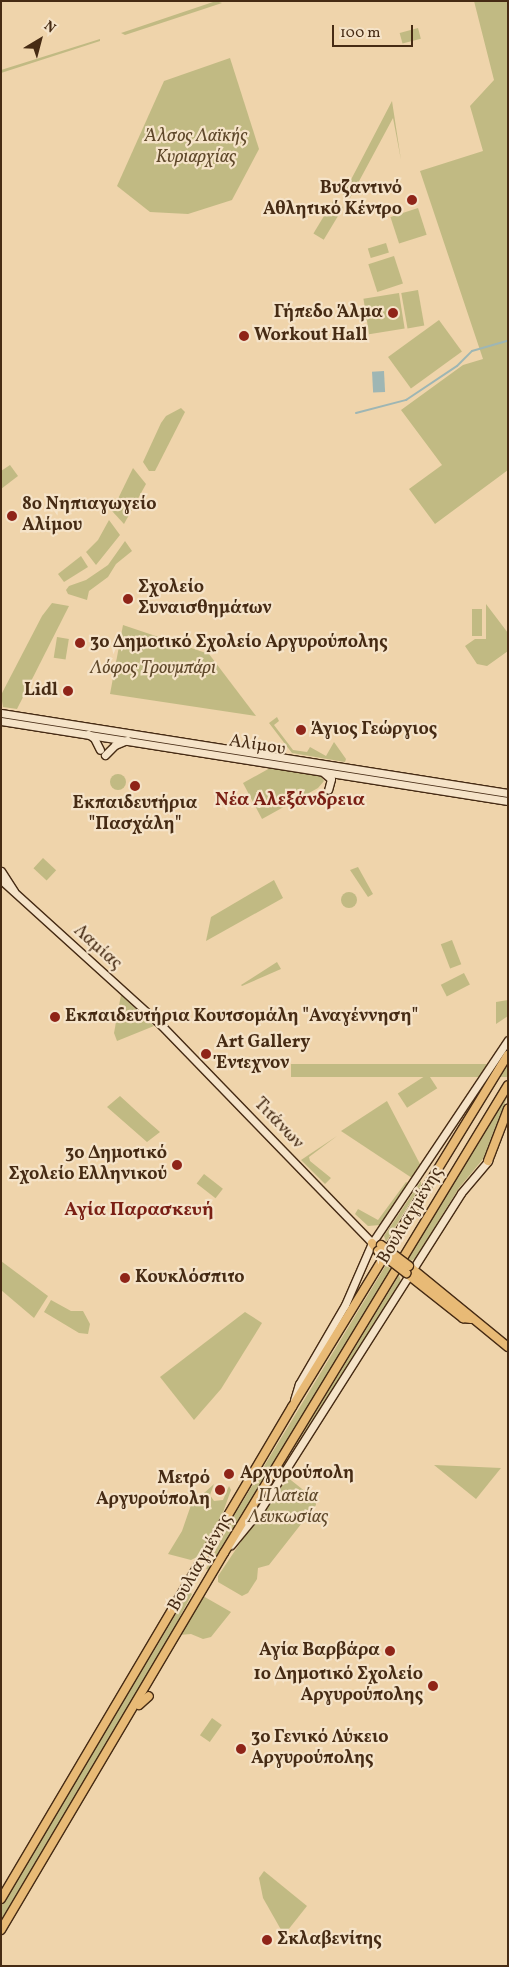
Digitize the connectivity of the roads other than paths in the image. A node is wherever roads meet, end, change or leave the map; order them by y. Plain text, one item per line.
1 (1, 713) edge
2 (1, 721) edge
3 (85, 733) junction
4 (127, 740) junction
5 (324, 773) junction
6 (328, 790) dead end
7 (508, 793) edge
8 (508, 801) edge
9 (1, 871) edge
10 (1, 880) edge
11 (14, 891) junction
12 (162, 1026) joint
13 (508, 1040) edge
14 (508, 1055) edge
15 (508, 1085) edge
16 (508, 1109) edge
17 (488, 1161) joint
18 (372, 1243) junction
19 (409, 1272) junction
20 (508, 1347) edge
21 (292, 1407) junction
22 (224, 1552) junction
23 (166, 1652) junction
24 (169, 1665) dead end
25 (149, 1696) dead end
26 (134, 1709) junction
27 (1, 1899) edge
28 (1, 1930) edge

1 - 7 main road, Αλίμου
2 - 3 main road, Αλίμου
3 - 4 main road, Αλίμου
3 - 4 main road
4 - 5 main road, Αλίμου
5 - 6 main road
5 - 8 main road, Αλίμου
9 - 11 main road, Λαμίας
10 - 11 main road, Λαμίας
11 - 12 main road, Λαμίας
12 - 18 main road, Τιτάνων
13 - 18 main road, Βουλιαγμένης
14 - 21 main road, Βουλιαγμένης
15 - 22 main road, Βουλιαγμένης
16 - 17 main road
17 - 19 main road
18 - 19 main road, bridge
18 - 21 main road, Βουλιαγμένης
19 - 20 main road
19 - 22 main road
21 - 27 main road, Βουλιαγμένης
22 - 23 main road, Βουλιαγμένης
23 - 24 main road
23 - 26 main road, Βουλιαγμένης
25 - 26 main road
26 - 28 main road, Βουλιαγμένης

